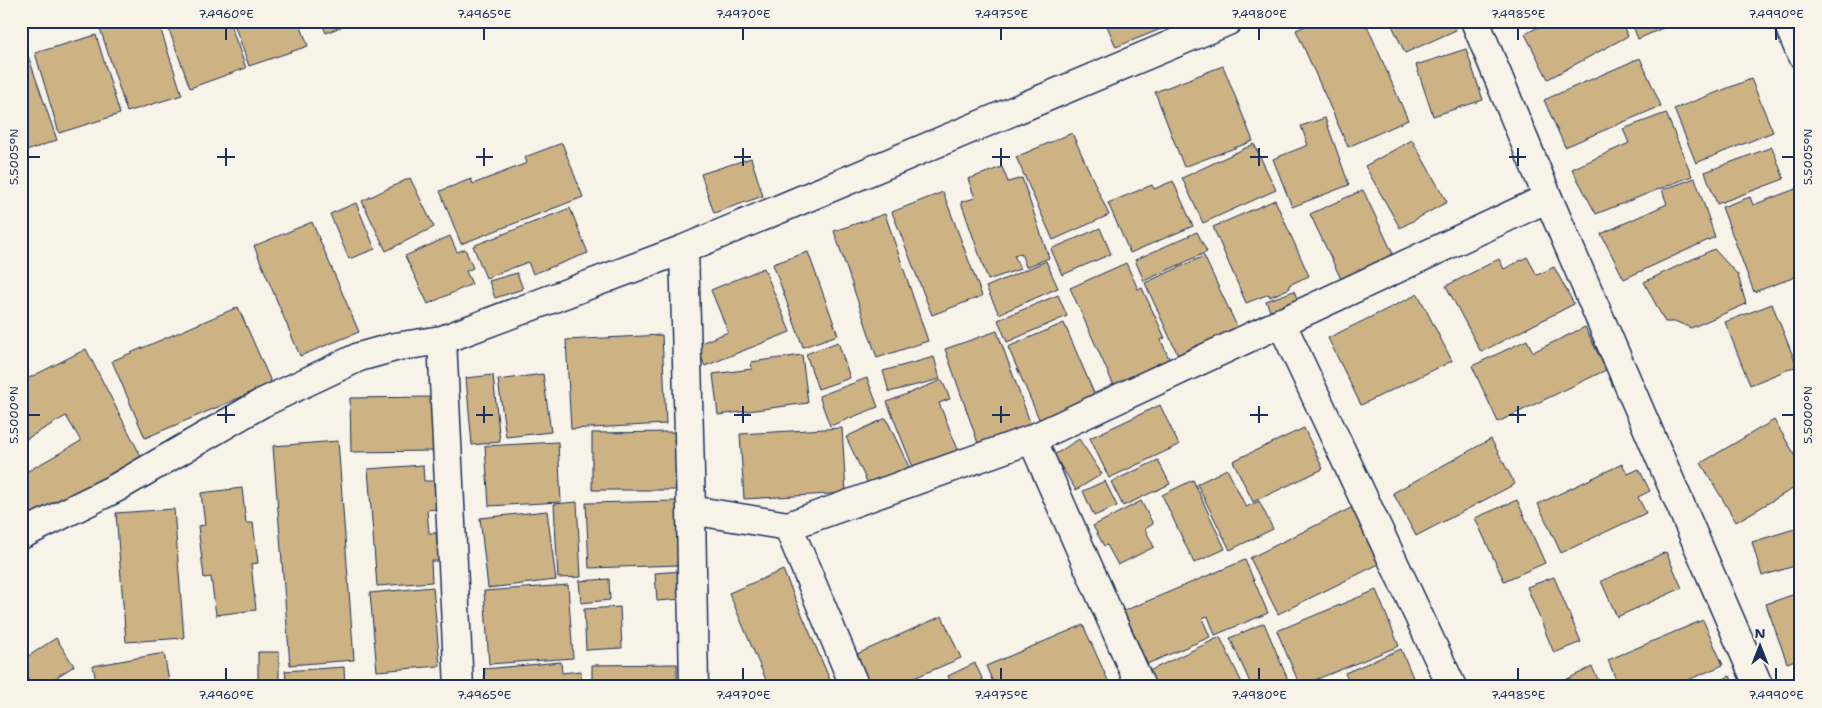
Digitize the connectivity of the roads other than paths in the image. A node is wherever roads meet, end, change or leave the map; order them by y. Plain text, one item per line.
1 (1228, 21) edge
2 (1475, 21) edge
3 (1787, 21) edge
4 (1801, 54) edge
5 (1548, 198) junction
6 (684, 249) junction
7 (1282, 322) junction
8 (442, 340) junction
9 (1032, 439) junction
10 (692, 510) junction
11 (788, 526) junction
12 (21, 535) edge
13 (459, 687) edge
14 (694, 687) edge
15 (855, 687) edge
16 (1141, 687) edge
17 (1452, 687) edge
18 (1759, 687) edge

1 - 6 street
2 - 5 street
3 - 4 street
5 - 7 street
5 - 18 street
6 - 8 street
6 - 10 street
7 - 9 street
7 - 17 street
8 - 12 street
8 - 13 street
9 - 11 street
9 - 16 street
10 - 11 street
10 - 14 street
11 - 15 street

